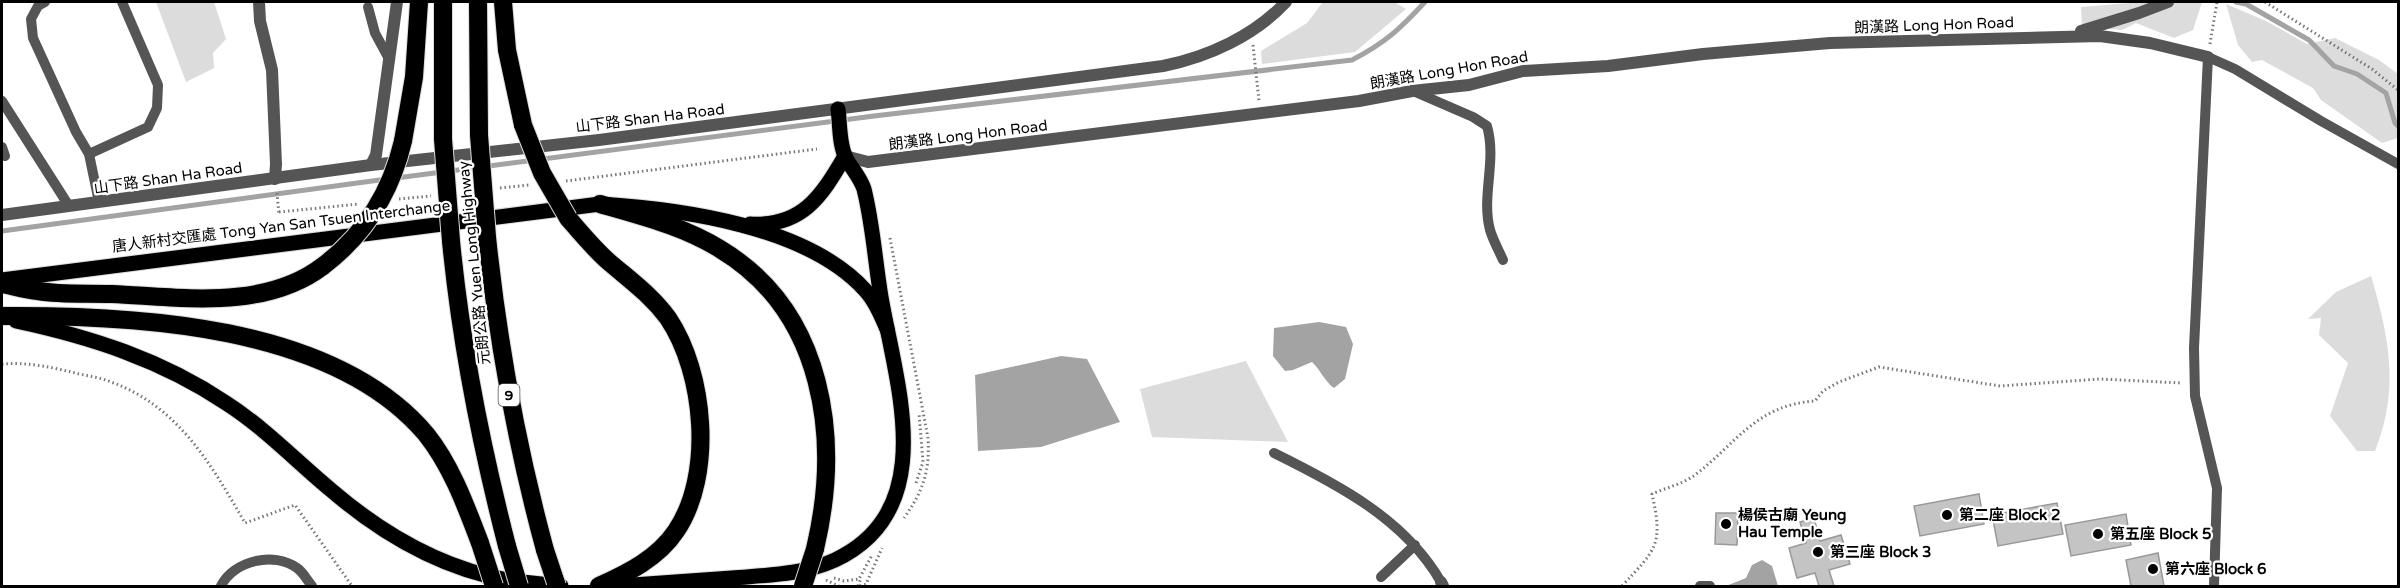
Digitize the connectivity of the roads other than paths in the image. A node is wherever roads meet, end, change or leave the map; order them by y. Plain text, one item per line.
1 (45, 2) edge
2 (122, 2) edge
3 (259, 2) edge
4 (397, 2) edge
5 (419, 2) edge
6 (443, 2) edge
7 (478, 2) edge
8 (503, 2) edge
9 (1286, 2) edge
10 (2168, 2) edge
11 (368, 7) dead end
12 (2062, 36) junction
13 (2208, 57) junction
14 (389, 59) junction
15 (1412, 91) junction
16 (2, 101) edge
17 (838, 113) junction
18 (844, 150) junction
19 (89, 154) junction
20 (2398, 164) edge
21 (371, 165) junction
22 (275, 183) junction
23 (99, 202) junction
24 (600, 204) junction
25 (69, 206) junction
26 (2, 215) edge
27 (732, 223) junction
28 (1503, 260) dead end
29 (2, 282) edge
30 (2, 317) edge
31 (887, 329) junction
32 (1274, 453) dead end
33 (1415, 545) junction
34 (1381, 577) dead end
35 (1442, 584) edge
36 (221, 586) edge
37 (312, 586) edge
38 (494, 586) edge
39 (519, 586) edge
40 (559, 586) edge
41 (599, 586) edge
42 (619, 586) edge
43 (803, 586) edge
44 (1700, 586) edge
45 (1710, 586) edge
46 (2214, 586) edge

1 - 19 lane
2 - 19 lane
3 - 22 street
4 - 14 street
5 - 29 highway, bridge
6 - 39 highway, 元朗公路 Yuen Long Highway, bridge
7 - 40 highway, 元朗公路 Yuen Long Highway / 9, bridge
8 - 41 highway, bridge
9 - 17 street, 山下路 Shan Ha Road
10 - 12 street, 朗漢路 Long Hon Road
11 - 14 lane
12 - 13 street, 朗漢路 Long Hon Road
12 - 15 street, 朗漢路 Long Hon Road
13 - 20 lane
13 - 46 lane
14 - 21 street
15 - 18 street, 朗漢路 Long Hon Road
15 - 28 lane
16 - 25 lane
17 - 18 main road
17 - 21 street, 山下路 Shan Ha Road
18 - 27 main road
18 - 31 main road
19 - 23 lane
21 - 22 street, 山下路 Shan Ha Road
22 - 23 street, 山下路 Shan Ha Road
23 - 25 street, 山下路 Shan Ha Road
24 - 27 main road, 唐人新村交匯處 Tong Yan San Tsuen Interchange
24 - 29 main road, 唐人新村交匯處 Tong Yan San Tsuen Interchange
24 - 43 highway, bridge
25 - 26 street, 山下路 Shan Ha Road
27 - 31 main road
30 - 38 highway, bridge
30 - 40 main road
31 - 42 main road
32 - 33 lane
33 - 34 lane
33 - 35 lane
36 - 37 lane
44 - 45 lane

